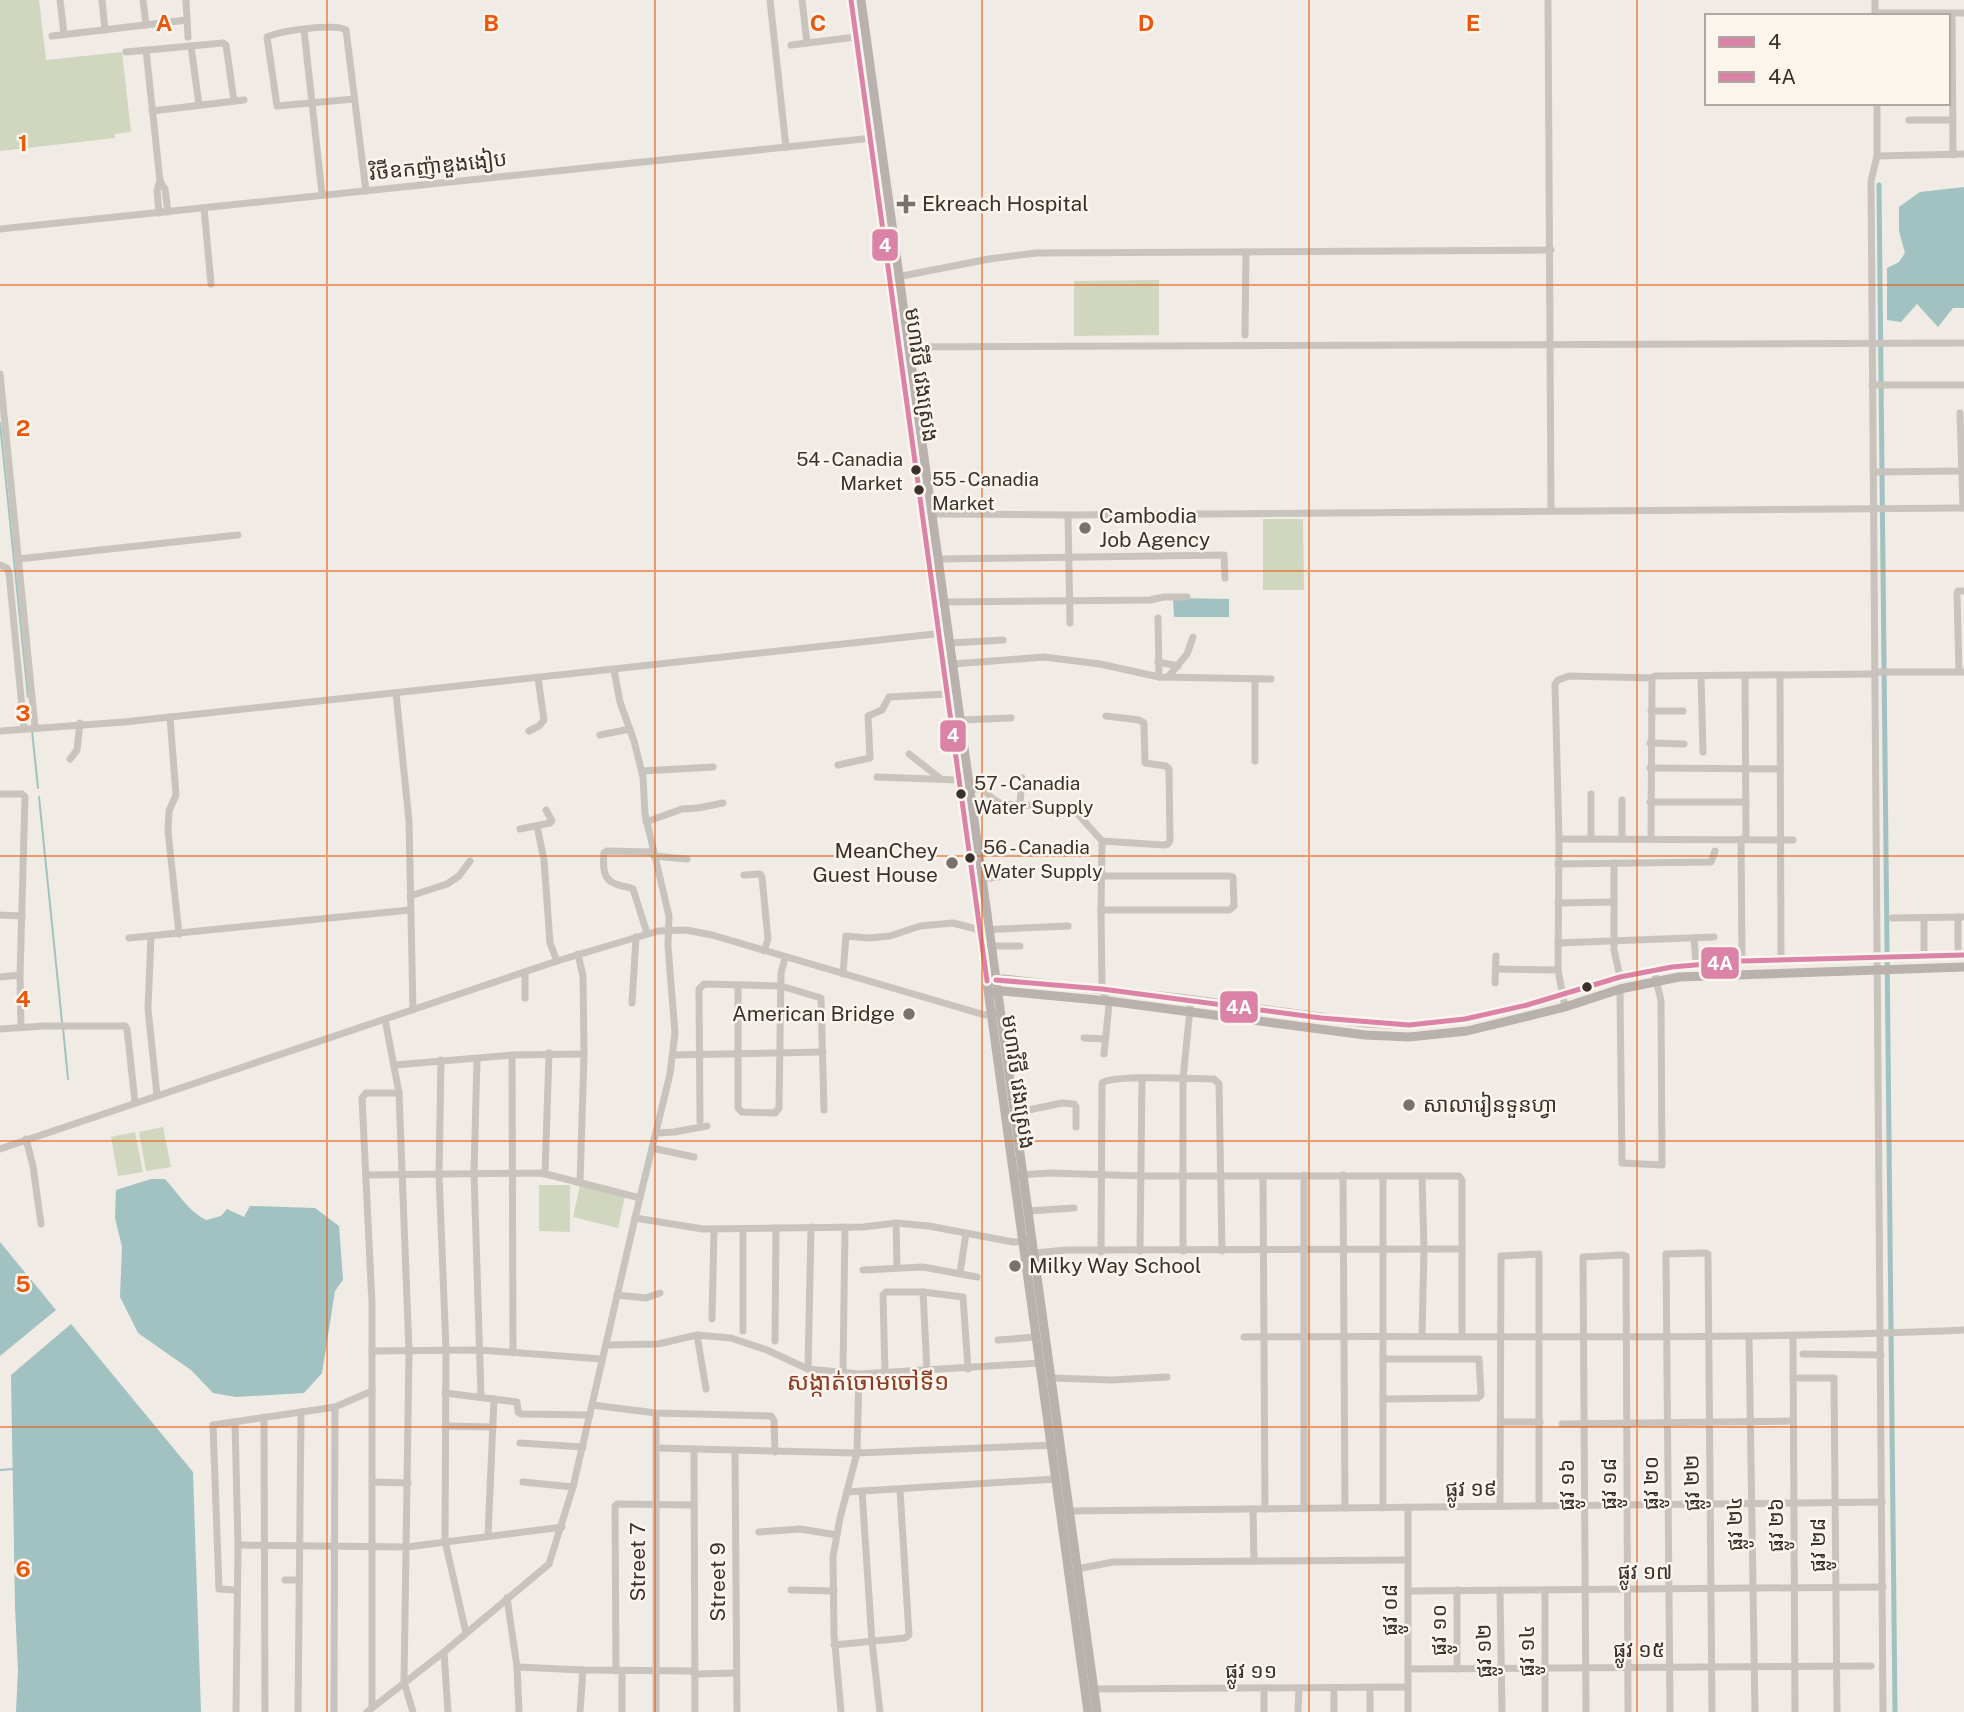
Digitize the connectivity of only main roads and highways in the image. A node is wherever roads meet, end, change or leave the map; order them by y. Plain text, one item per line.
1 (851, 0) edge
2 (861, 0) edge
3 (875, 137) junction
4 (895, 278) junction
5 (927, 512) junction
6 (943, 633) junction
7 (985, 930) junction
8 (1961, 955) edge
9 (1964, 967) edge
10 (992, 981) junction
11 (993, 992) junction
12 (996, 1013) junction
13 (1381, 1024) junction
14 (1436, 1024) junction
15 (1380, 1036) junction
16 (1435, 1036) junction
17 (1019, 1177) junction
18 (1028, 1242) junction
19 (1029, 1253) junction
20 (1056, 1445) junction
21 (1064, 1511) junction
22 (1088, 1712) edge
23 (1097, 1712) edge

1 - 3 main road, មហាវិថី វេងស្រេង
2 - 3 main road, មហាវិថី វេងស្រេង
3 - 4 main road, មហាវិថី វេងស្រេង
4 - 5 main road, មហាវិថី វេងស្រេង
4 - 5 main road, មហាវិថី វេងស្រេង
5 - 6 main road, មហាវិថី វេងស្រេង
5 - 6 main road, មហាវិថី វេងស្រេង
6 - 7 main road, មហាវិថី វេងស្រេង
6 - 7 main road, មហាវិថី វេងស្រេង
7 - 10 main road, មហាវិថី វេងស្រេង
8 - 14 main road
9 - 16 main road
10 - 11 main road, មហាវិថី វេងស្រេង
10 - 13 main road
11 - 12 main road, មហាវិថី វេងស្រេង
11 - 15 main road
12 - 17 main road, មហាវិថី វេងស្រេង
12 - 17 main road, មហាវិថី វេងស្រេង
13 - 14 main road
13 - 15 main road
14 - 16 main road
15 - 16 main road
17 - 18 main road, មហាវិថី វេងស្រេង
17 - 18 main road, មហាវិថី វេងស្រេង
18 - 19 main road, មហាវិថី វេងស្រេង
19 - 20 main road, មហាវិថី វេងស្រេង
19 - 20 main road, មហាវិថី វេងស្រេង
20 - 21 main road, មហាវិថី វេងស្រេង
20 - 21 main road, មហាវិថី វេងស្រេង
21 - 22 main road, មហាវិថី វេងស្រេង
21 - 23 main road, មហាវិថី វេងស្រេង

